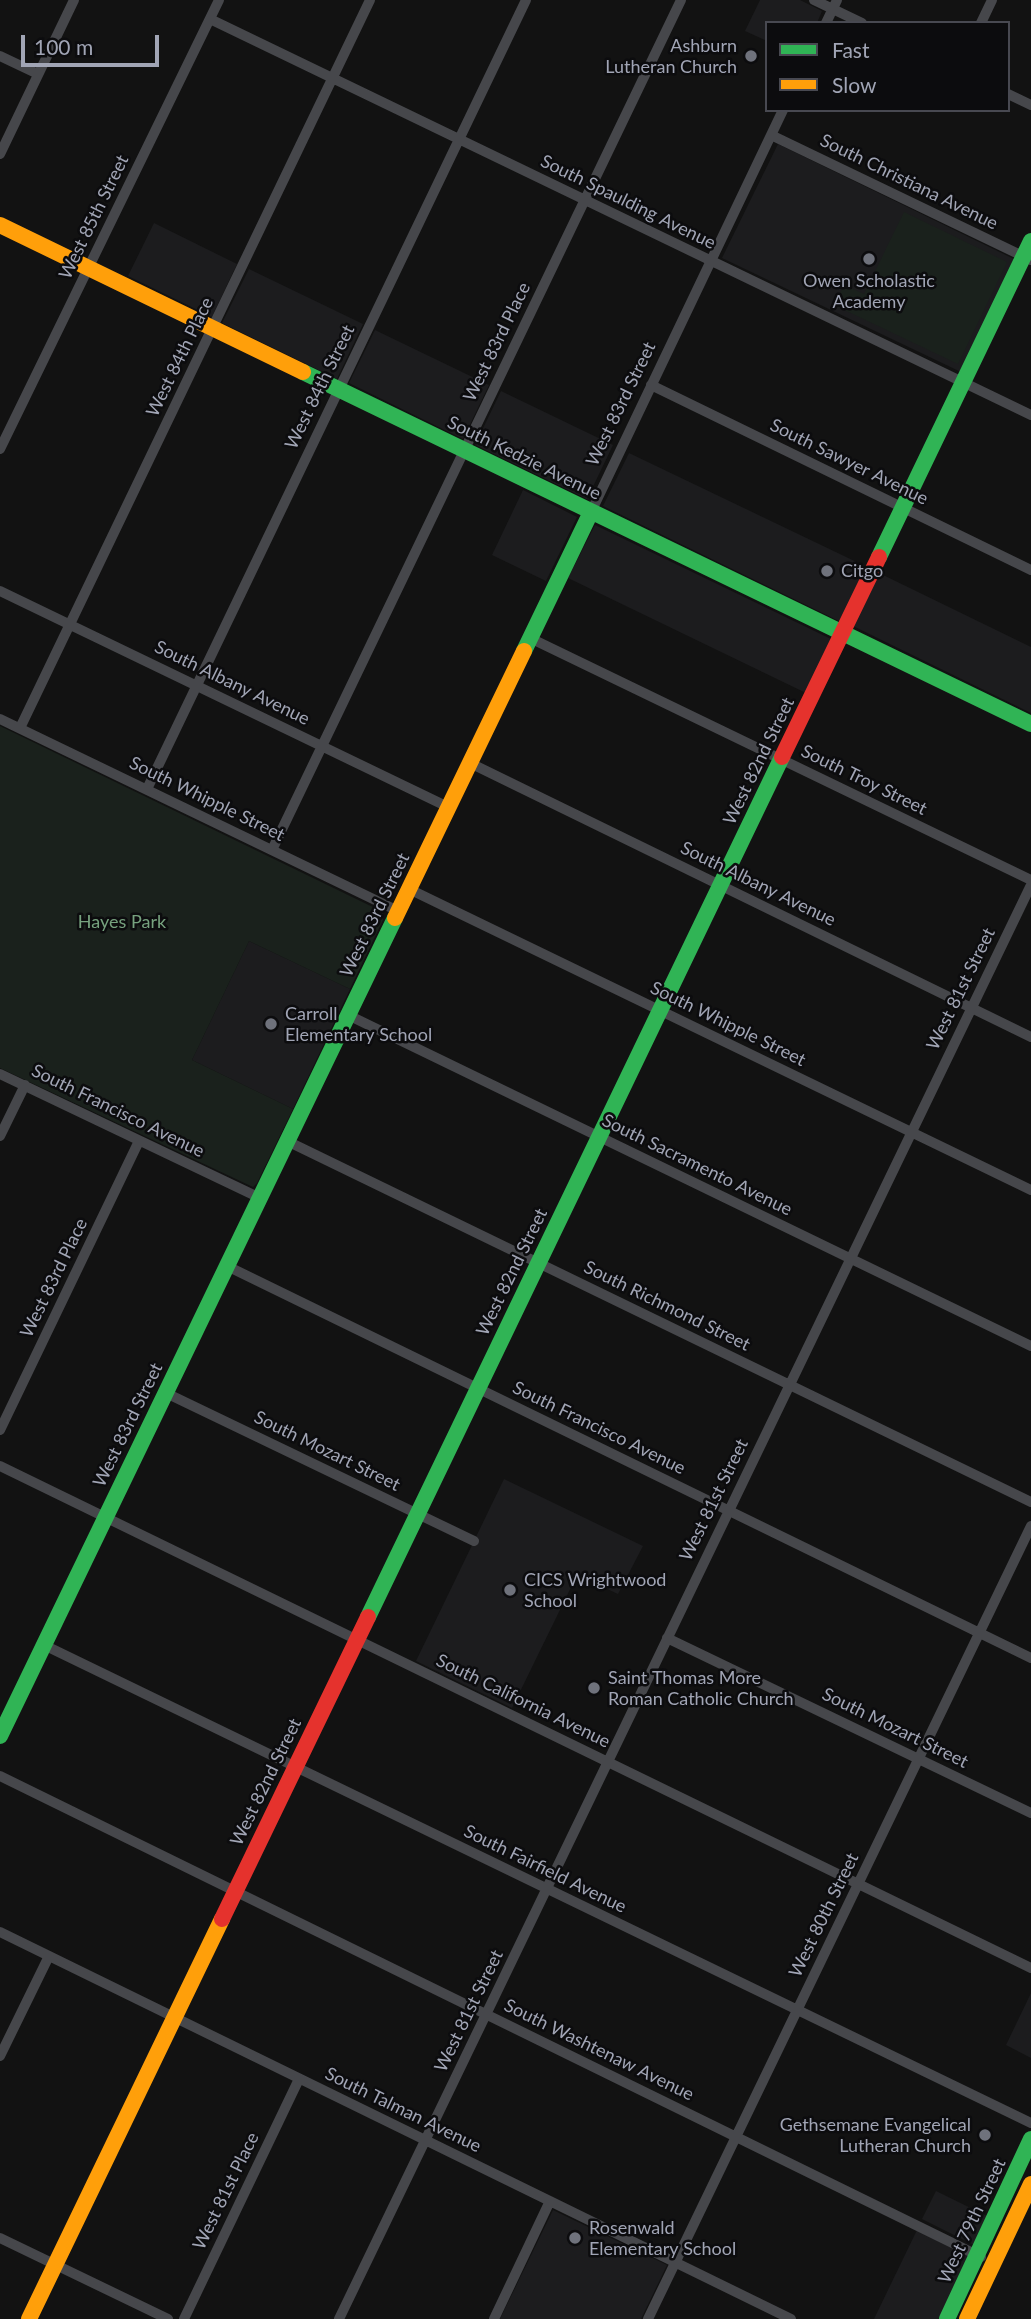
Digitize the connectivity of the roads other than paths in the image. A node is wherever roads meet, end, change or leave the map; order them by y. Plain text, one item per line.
1 (74, 0) edge
2 (219, 0) edge
3 (370, 0) edge
4 (526, 0) edge
5 (681, 0) edge
6 (814, 0) edge
7 (991, 3) edge
8 (835, 4) edge
9 (210, 19) junction
10 (827, 21) edge
11 (859, 21) edge
12 (982, 21) edge
13 (0, 56) edge
14 (38, 74) junction
15 (332, 78) junction
16 (1010, 95) edge
17 (1031, 105) edge
18 (782, 112) edge
19 (771, 135) junction
20 (458, 139) junction
21 (0, 154) edge
22 (585, 200) junction
23 (0, 225) edge
24 (1029, 252) edge
25 (711, 261) junction
26 (88, 268) junction
27 (213, 329) junction
28 (963, 383) junction
29 (651, 385) junction
30 (338, 390) junction
31 (1031, 415) edge
32 (0, 449) edge
33 (464, 451) junction
34 (902, 508) junction
35 (591, 512) junction
36 (1031, 570) edge
37 (0, 591) edge
38 (71, 625) junction
39 (842, 633) junction
40 (530, 638) junction
41 (196, 686) junction
42 (0, 719) edge
43 (1031, 724) edge
44 (20, 728) junction
45 (322, 746) junction
46 (781, 760) junction
47 (470, 763) junction
48 (147, 789) junction
49 (448, 807) junction
50 (272, 850) junction
51 (1031, 883) edge
52 (720, 885) junction
53 (409, 889) junction
54 (398, 911) junction
55 (971, 1008) junction
56 (660, 1010) junction
57 (348, 1015) junction
58 (1031, 1037) edge
59 (0, 1073) edge
60 (25, 1085) junction
61 (911, 1132) junction
62 (0, 1136) edge
63 (598, 1136) junction
64 (288, 1140) junction
65 (139, 1141) junction
66 (1031, 1190) edge
67 (260, 1198) junction
68 (851, 1259) junction
69 (538, 1262) junction
70 (227, 1266) junction
71 (1031, 1346) edge
72 (790, 1385) junction
73 (478, 1388) junction
74 (166, 1392) junction
75 (0, 1430) edge
76 (0, 1466) edge
77 (1031, 1502) edge
78 (729, 1510) junction
79 (417, 1514) junction
80 (106, 1517) junction
81 (1031, 1526) edge
82 (474, 1541) dead end
83 (979, 1633) junction
84 (667, 1638) junction
85 (356, 1639) junction
86 (44, 1645) junction
87 (1031, 1658) edge
88 (0, 1736) edge
89 (919, 1759) junction
90 (607, 1762) junction
91 (294, 1767) junction
92 (0, 1776) edge
93 (1031, 1813) edge
94 (858, 1884) junction
95 (546, 1889) junction
96 (235, 1892) junction
97 (0, 1932) edge
98 (49, 1956) junction
99 (1031, 1968) edge
100 (797, 2010) junction
101 (486, 2015) junction
102 (174, 2017) junction
103 (0, 2056) edge
104 (299, 2078) junction
105 (1031, 2123) edge
106 (736, 2137) junction
107 (1031, 2138) edge
108 (425, 2140) junction
109 (1031, 2184) edge
110 (550, 2201) junction
111 (0, 2238) edge
112 (978, 2255) junction
113 (675, 2263) junction
114 (994, 2263) junction
115 (55, 2265) junction
116 (29, 2319) edge
117 (169, 2319) edge
118 (184, 2319) edge
119 (339, 2319) edge
120 (494, 2319) edge
121 (648, 2319) edge
122 (791, 2319) edge
123 (947, 2319) edge
124 (967, 2319) edge

1 - 14 street
2 - 9 street, West 85th Street
3 - 15 street, West 84th Place
4 - 20 street, West 84th Street
5 - 22 street, West 83rd Place
6 - 8 street
7 - 12 street
8 - 10 street
8 - 11 street
9 - 15 street, South Spaulding Avenue
9 - 26 street, West 85th Street
13 - 14 street
14 - 21 street
15 - 20 street, South Spaulding Avenue
15 - 27 street, West 84th Place
16 - 17 street
18 - 19 street, West 83rd Street
19 - 24 street, South Christiana Avenue
19 - 25 street, West 83rd Street
20 - 22 street, South Spaulding Avenue
20 - 30 street, West 84th Street
22 - 25 street, South Spaulding Avenue
22 - 33 street, West 83rd Place
23 - 26 street, South Kedzie Avenue
24 - 28 street, West 82nd Street
25 - 28 street, South Spaulding Avenue
25 - 29 street, West 83rd Street
26 - 27 street, South Kedzie Avenue
26 - 32 street, West 85th Street
27 - 30 street, South Kedzie Avenue
27 - 38 street, West 84th Place
28 - 31 street, South Spaulding Avenue
28 - 34 street, West 82nd Street
29 - 34 street, South Sawyer Avenue
29 - 35 street, West 83rd Street
30 - 33 street, South Kedzie Avenue
30 - 41 street, West 84th Street
33 - 35 street, South Kedzie Avenue
33 - 45 street, West 83rd Place
34 - 36 street, South Sawyer Avenue
34 - 39 street, West 82nd Street
35 - 39 street, South Kedzie Avenue
35 - 40 street, West 83rd Street
37 - 38 street, South Albany Avenue
38 - 41 street, South Albany Avenue
38 - 44 street, West 84th Place
39 - 43 street, South Kedzie Avenue
39 - 46 street, West 82nd Street
40 - 46 street, South Troy Street
40 - 47 street, West 83rd Street
41 - 45 street, South Albany Avenue
41 - 48 street, West 84th Street
42 - 44 street, South Whipple Street
44 - 48 street, South Whipple Street
45 - 49 street, South Albany Avenue
45 - 50 street, West 83rd Place
46 - 51 street, South Troy Street
46 - 52 street, West 82nd Street
47 - 49 street, West 83rd Street
47 - 52 street, South Albany Avenue
48 - 50 street, South Whipple Street
49 - 53 street, West 83rd Street
50 - 54 street, South Whipple Street
51 - 55 street, West 81st Street
52 - 55 street, South Albany Avenue
52 - 56 street, West 82nd Street
53 - 54 street, West 83rd Street
53 - 56 street, South Whipple Street
54 - 57 street, West 83rd Street
55 - 58 street, South Albany Avenue
55 - 61 street, West 81st Street
56 - 61 street, South Whipple Street
56 - 63 street, West 82nd Street
57 - 63 street, South Sacramento Avenue
57 - 64 street, West 83rd Street
59 - 60 street, South Francisco Avenue
60 - 62 street
60 - 65 street, South Francisco Avenue
61 - 66 street, South Whipple Street
61 - 68 street, West 81st Street
63 - 68 street, South Sacramento Avenue
63 - 69 street, West 82nd Street
64 - 67 street, West 83rd Street
64 - 69 street, South Richmond Street
65 - 67 street, South Francisco Avenue
65 - 75 street, West 83rd Place
67 - 70 street, West 83rd Street
68 - 71 street, South Sacramento Avenue
68 - 72 street, West 81st Street
69 - 72 street, South Richmond Street
69 - 73 street, West 82nd Street
70 - 73 street, South Francisco Avenue
70 - 74 street, West 83rd Street
72 - 77 street, South Richmond Street
72 - 78 street, West 81st Street
73 - 78 street, South Francisco Avenue
73 - 79 street, West 82nd Street
74 - 79 street, South Mozart Street
74 - 80 street, West 83rd Street
76 - 80 street, South California Avenue
78 - 83 street, South Francisco Avenue
78 - 84 street, West 81st Street
79 - 82 street, South Mozart Street
79 - 85 street, West 82nd Street
80 - 85 street, South California Avenue
80 - 86 street, West 83rd Street
81 - 83 street, West 80th Street
83 - 87 street, South Francisco Avenue
83 - 89 street, West 80th Street
84 - 89 street, South Mozart Street
84 - 90 street, West 81st Street
85 - 90 street, South California Avenue
85 - 91 street, West 82nd Street
86 - 88 street, West 83rd Street
86 - 91 street, South Fairfield Avenue
89 - 93 street, South Mozart Street
89 - 94 street, West 80th Street
90 - 94 street, South California Avenue
90 - 95 street, West 81st Street
91 - 95 street, South Fairfield Avenue
91 - 96 street, West 82nd Street
92 - 96 street, South Washtenaw Avenue
94 - 99 street, South California Avenue
94 - 100 street, West 80th Street
95 - 100 street, South Fairfield Avenue
95 - 101 street, West 81st Street
96 - 101 street, South Washtenaw Avenue
96 - 102 street, West 82nd Street
97 - 98 street, South Talman Avenue
98 - 102 street, South Talman Avenue
98 - 103 street
100 - 105 street, South Fairfield Avenue
100 - 106 street, West 80th Street
101 - 106 street, South Washtenaw Avenue
101 - 108 street, West 81st Street
102 - 104 street, South Talman Avenue
102 - 115 street, West 82nd Street
104 - 108 street, South Talman Avenue
104 - 118 street, West 81st Place
106 - 112 street, South Washtenaw Avenue
106 - 113 street, West 80th Street
107 - 112 street, West 79th Street
108 - 110 street, South Talman Avenue
108 - 119 street, West 81st Street
109 - 114 street
110 - 113 street, South Talman Avenue
110 - 120 street
111 - 115 street
112 - 114 street, South Washtenaw Avenue
112 - 123 street, West 79th Street
113 - 121 street, West 80th Street
113 - 122 street, South Talman Avenue
114 - 124 street
115 - 116 street, West 82nd Street
115 - 117 street

